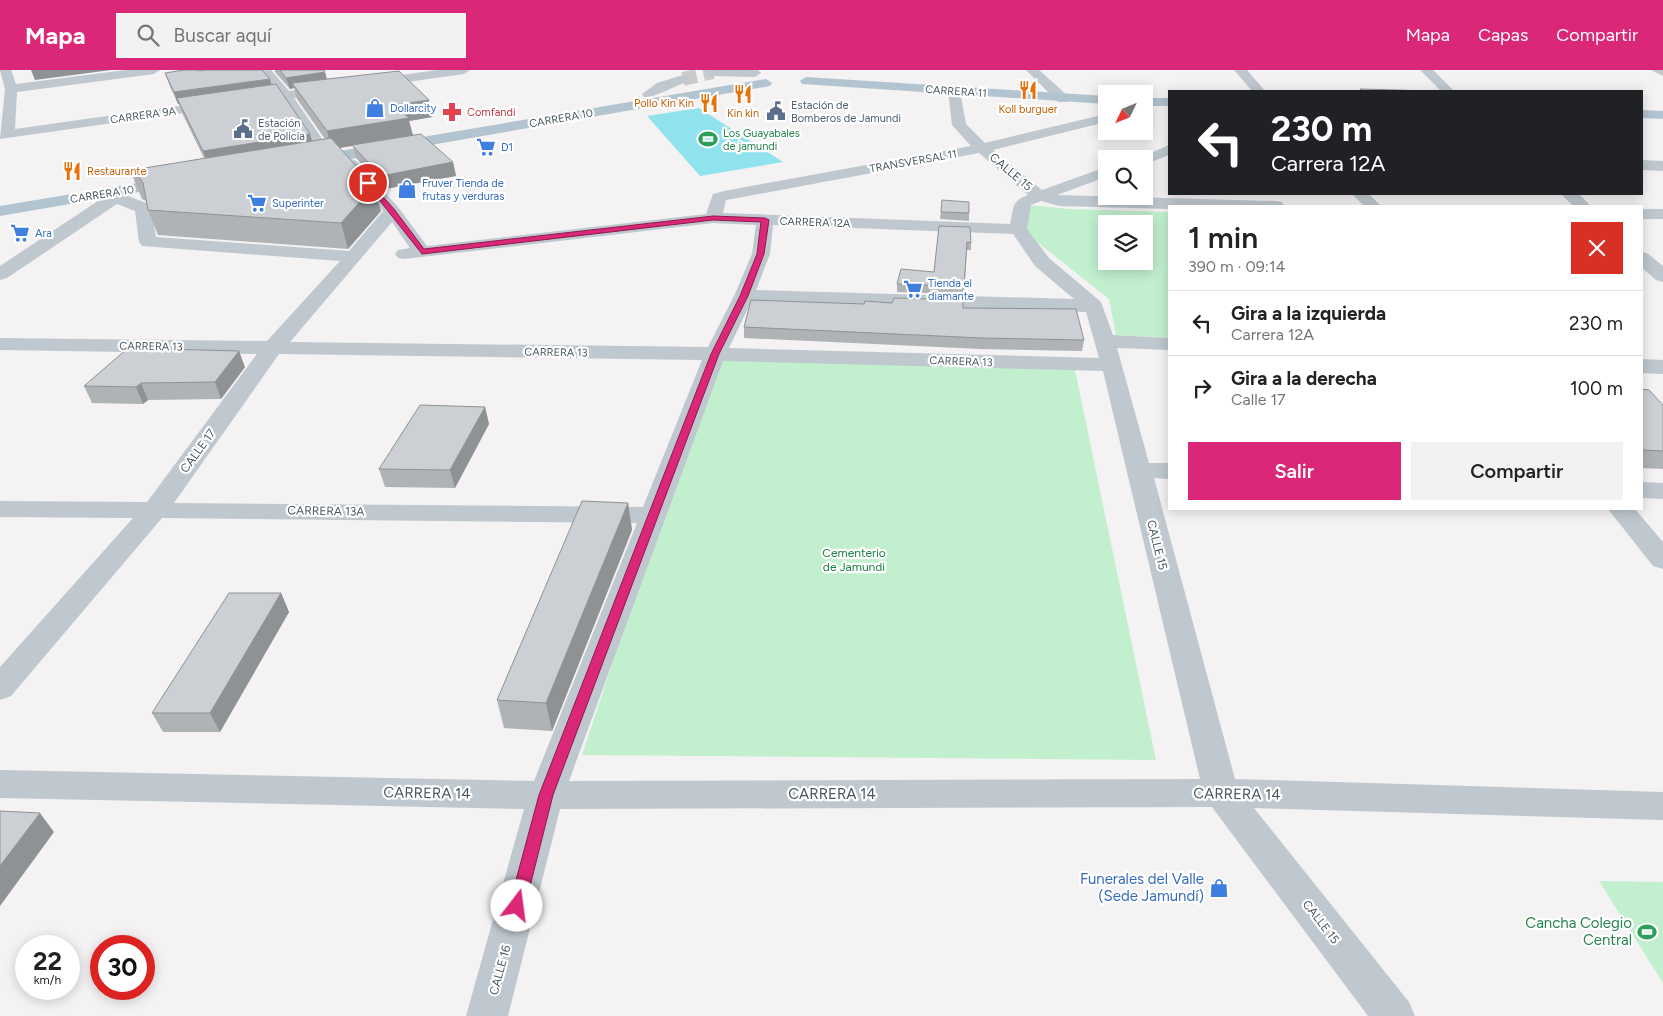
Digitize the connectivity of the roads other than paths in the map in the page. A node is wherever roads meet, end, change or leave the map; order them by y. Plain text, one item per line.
1 (5, 70) edge
2 (154, 70) edge
3 (264, 70) edge
4 (464, 70) edge
5 (1032, 70) edge
6 (1240, 70) edge
7 (1426, 70) edge
8 (1657, 70) edge
9 (716, 71) edge
10 (1663, 72) edge
11 (764, 78) edge
12 (800, 78) edge
13 (683, 79) tunnel mouth
14 (11, 89) junction
15 (1259, 90) edge
16 (1447, 90) edge
17 (954, 91) junction
18 (649, 94) junction
19 (286, 95) junction
20 (1063, 99) junction
21 (1098, 100) edge
22 (1643, 114) edge
23 (1663, 115) edge
24 (1098, 120) edge
25 (4, 134) edge
26 (982, 148) junction
27 (323, 150) junction
28 (1168, 150) edge
29 (343, 155) junction
30 (1153, 156) edge
31 (1643, 165) edge
32 (1663, 166) edge
33 (1098, 175) edge
34 (120, 194) junction
35 (1038, 195) junction
36 (1361, 195) edge
37 (1570, 195) edge
38 (0, 202) edge
39 (1227, 205) edge
40 (1372, 205) edge
41 (1582, 205) edge
42 (0, 211) edge
43 (392, 211) junction
44 (1643, 214) edge
45 (1663, 214) edge
46 (713, 218) junction
47 (765, 220) junction
48 (1018, 230) junction
49 (422, 252) junction
50 (404, 254) dead end
51 (354, 258) junction
52 (1643, 259) edge
53 (1656, 273) edge
54 (0, 274) edge
55 (744, 296) junction
56 (1094, 306) junction
57 (1104, 341) junction
58 (0, 344) edge
59 (1168, 344) edge
60 (272, 349) junction
61 (715, 354) junction
62 (1112, 365) junction
63 (1643, 366) edge
64 (1663, 367) edge
65 (1137, 470) junction
66 (1168, 471) edge
67 (1643, 490) edge
68 (1663, 490) edge
69 (0, 509) edge
70 (156, 509) junction
71 (1622, 510) edge
72 (652, 515) junction
73 (1663, 560) edge
74 (0, 688) edge
75 (0, 784) edge
76 (1221, 793) junction
77 (546, 795) junction
78 (1663, 806) edge
79 (487, 1016) edge
80 (1394, 1016) edge

1 - 14 street
2 - 14 street
3 - 19 street
4 - 19 street, CARRERA 9A
5 - 20 street
6 - 15 street
7 - 16 street
8 - 10 street
9 - 11 street
11 - 18 main road, CARRERA 10
11 - 29 main road, CARRERA 10
12 - 17 main road, CARRERA 11
13 - 18 street
14 - 25 street
17 - 20 main road, CARRERA 11
17 - 26 street, CALLE 15
18 - 27 main road, CARRERA 10
19 - 25 street, CARRERA 9A
19 - 27 street
20 - 21 main road, CARRERA 11
22 - 23 main road
24 - 26 street, TRANSVERSAL 11
26 - 35 street, CALLE 15
26 - 46 street, TRANSVERSAL 11
27 - 29 main road, CARRERA 10
28 - 30 street
29 - 43 street
31 - 32 street
33 - 35 street
34 - 38 main road, CARRERA 10
34 - 42 main road, CARRERA 10
34 - 51 street
34 - 54 street
35 - 39 street
35 - 48 street, CALLE 15
36 - 40 street
37 - 41 street
43 - 49 street
43 - 51 street, CALLE 17
44 - 45 street
46 - 47 street, CARRERA 12A
46 - 49 street, CARRERA 12A
47 - 48 street, CARRERA 12A
47 - 55 street, CALLE 16
48 - 56 street
49 - 50 street, CARRERA 12A
51 - 60 street, CALLE 17
52 - 53 street
55 - 56 street
55 - 61 street, CALLE 16
56 - 57 street, CALLE 15
57 - 59 street
57 - 62 street, CALLE 15
58 - 60 street, CARRERA 13
60 - 61 street, CARRERA 13
60 - 70 street, CALLE 17
61 - 62 street, CARRERA 13
61 - 72 street, CALLE 16
62 - 65 street, CALLE 15
63 - 64 street
65 - 66 street
65 - 76 street, CALLE 15
67 - 68 street
69 - 70 street, CARRERA 13A
70 - 72 street, CARRERA 13A
70 - 74 street, CALLE 17
71 - 73 street
72 - 77 street, CALLE 16
75 - 77 street, CARRERA 14
76 - 77 street, CARRERA 14
76 - 78 street, CARRERA 14
76 - 80 street, CALLE 15
77 - 79 street, CALLE 16

